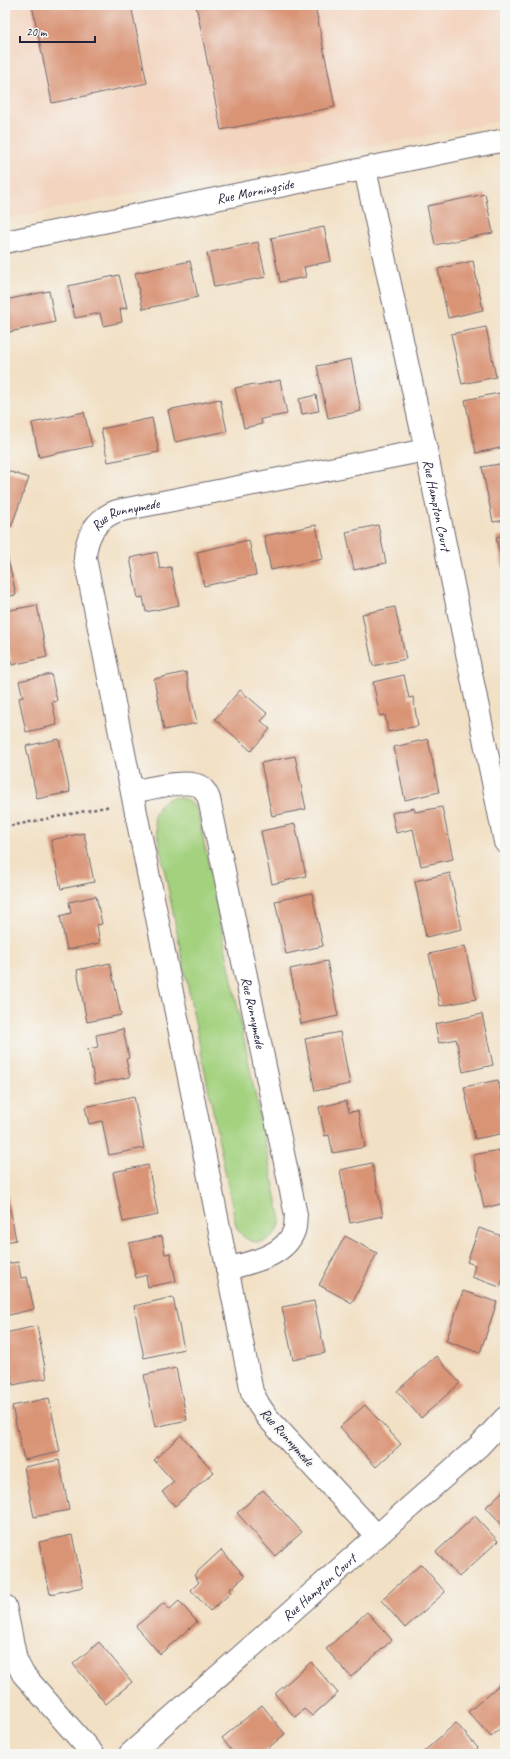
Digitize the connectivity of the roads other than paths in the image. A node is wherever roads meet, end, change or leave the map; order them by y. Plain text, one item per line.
1 (505, 140) edge
2 (365, 169) junction
3 (5, 242) edge
4 (426, 450) junction
5 (132, 792) junction
6 (505, 842) edge
7 (227, 1269) junction
8 (505, 1418) edge
9 (377, 1536) junction
10 (5, 1606) edge
11 (93, 1754) edge
12 (130, 1754) edge

1 - 2 street, Rue Morningside
2 - 3 street, Rue Morningside
2 - 4 street, Rue Hampton Court
4 - 5 street, Rue Runnymede
4 - 6 street, Rue Hampton Court
5 - 7 street, Rue Runnymede
5 - 7 street, Rue Runnymede
7 - 9 street, Rue Runnymede
8 - 9 street, Rue Hampton Court
9 - 12 street, Rue Hampton Court
10 - 11 street

